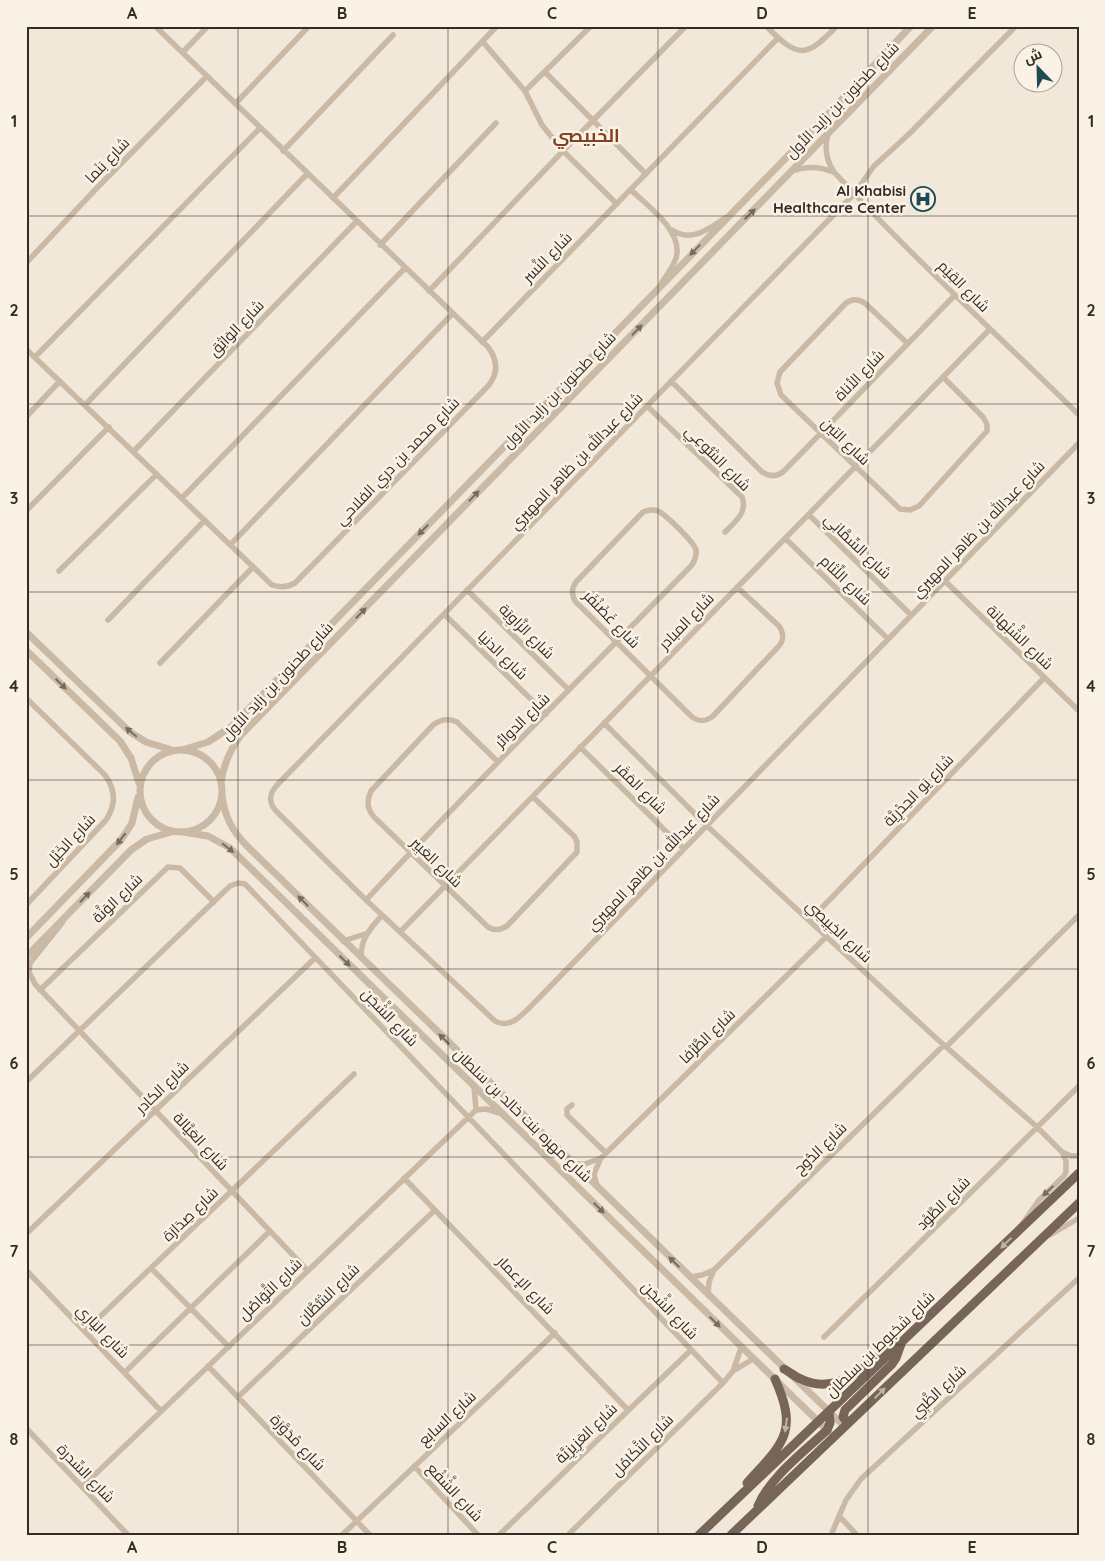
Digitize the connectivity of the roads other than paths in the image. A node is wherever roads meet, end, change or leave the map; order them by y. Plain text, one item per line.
1 (155, 26) edge
2 (208, 26) edge
3 (309, 26) edge
4 (497, 26) edge
5 (591, 26) edge
6 (686, 26) edge
7 (766, 26) edge
8 (837, 26) edge
9 (911, 26) edge
10 (932, 26) edge
11 (1016, 26) edge
12 (393, 35) dead end
13 (778, 38) junction
14 (483, 42) junction
15 (183, 52) junction
16 (545, 72) junction
17 (206, 77) junction
18 (525, 91) junction
19 (236, 104) junction
20 (592, 120) junction
21 (496, 123) dead end
22 (260, 128) junction
23 (829, 133) junction
24 (284, 151) junction
25 (563, 151) junction
26 (792, 171) junction
27 (834, 172) junction
28 (307, 174) junction
29 (646, 174) junction
30 (631, 190) junction
31 (854, 194) junction
32 (333, 198) junction
33 (617, 204) junction
34 (728, 215) junction
35 (357, 221) junction
36 (670, 228) junction
37 (380, 245) junction
38 (26, 263) edge
39 (404, 268) junction
40 (658, 288) junction
41 (429, 291) junction
42 (955, 295) junction
43 (452, 314) junction
44 (990, 329) junction
45 (482, 342) junction
46 (907, 343) junction
47 (26, 348) edge
48 (35, 357) junction
49 (943, 377) junction
50 (60, 381) junction
51 (670, 381) junction
52 (86, 404) junction
53 (647, 406) junction
54 (1079, 415) edge
55 (26, 416) edge
56 (109, 426) junction
57 (820, 433) junction
58 (1079, 443) edge
59 (134, 451) junction
60 (855, 467) junction
61 (157, 474) junction
62 (182, 498) junction
63 (26, 511) edge
64 (810, 515) junction
65 (204, 520) junction
66 (726, 532) dead end
67 (786, 539) junction
68 (230, 545) junction
69 (696, 558) joint
70 (253, 567) junction
71 (59, 571) dead end
72 (945, 581) junction
73 (737, 587) junction
74 (467, 590) junction
75 (444, 614) junction
76 (911, 615) junction
77 (108, 620) dead end
78 (26, 632) edge
79 (888, 639) junction
80 (616, 643) junction
81 (26, 650) edge
82 (160, 663) dead end
83 (650, 676) junction
84 (1044, 678) junction
85 (569, 690) junction
86 (26, 698) edge
87 (1079, 711) edge
88 (546, 714) junction
89 (604, 724) junction
90 (580, 747) junction
91 (178, 750) junction
92 (498, 762) junction
93 (221, 783) junction
94 (139, 791) junction
95 (222, 794) junction
96 (533, 797) junction
97 (706, 825) junction
98 (174, 832) junction
99 (183, 832) junction
100 (683, 848) junction
101 (410, 853) junction
102 (445, 887) junction
103 (366, 900) junction
104 (214, 902) junction
105 (26, 905) edge
106 (382, 915) junction
107 (1079, 915) edge
108 (65, 918) junction
109 (810, 920) junction
110 (400, 932) junction
111 (365, 934) junction
112 (827, 936) junction
113 (26, 938) edge
114 (343, 941) junction
115 (26, 957) edge
116 (361, 957) junction
117 (315, 958) junction
118 (26, 981) edge
119 (35, 984) junction
120 (40, 990) junction
121 (79, 1031) junction
122 (945, 1046) junction
123 (354, 1074) dead end
124 (26, 1082) edge
125 (474, 1086) junction
126 (1079, 1086) edge
127 (572, 1105) dead end
128 (155, 1110) junction
129 (476, 1110) junction
130 (504, 1115) junction
131 (468, 1117) junction
132 (1037, 1128) junction
133 (1062, 1152) junction
134 (603, 1156) junction
135 (1079, 1156) edge
136 (573, 1164) junction
137 (1079, 1173) edge
138 (404, 1178) junction
139 (597, 1186) junction
140 (232, 1191) junction
141 (1079, 1203) edge
142 (435, 1210) junction
143 (1079, 1218) edge
144 (1020, 1229) junction
145 (270, 1231) junction
146 (26, 1234) edge
147 (1043, 1237) junction
148 (151, 1268) junction
149 (26, 1270) edge
150 (714, 1270) junction
151 (308, 1271) junction
152 (690, 1277) junction
153 (1079, 1278) edge
154 (954, 1293) junction
155 (708, 1295) junction
156 (190, 1308) junction
157 (85, 1331) junction
158 (555, 1333) junction
159 (824, 1337) dead end
160 (902, 1342) junction
161 (229, 1347) junction
162 (741, 1348) junction
163 (690, 1350) junction
164 (754, 1359) junction
165 (208, 1366) junction
166 (784, 1369) junction
167 (733, 1371) junction
168 (124, 1372) junction
169 (775, 1379) junction
170 (723, 1383) junction
171 (238, 1397) junction
172 (161, 1410) junction
173 (628, 1410) junction
174 (829, 1412) junction
175 (819, 1422) junction
176 (846, 1425) junction
177 (26, 1428) edge
178 (830, 1433) junction
179 (414, 1466) junction
180 (82, 1487) junction
181 (839, 1516) junction
182 (356, 1521) junction
183 (128, 1535) edge
184 (342, 1535) edge
185 (370, 1535) edge
186 (478, 1535) edge
187 (499, 1535) edge
188 (568, 1535) edge
189 (699, 1535) edge
190 (731, 1535) edge
191 (831, 1535) edge
192 (856, 1535) edge

1 - 15 street, شارع محمد بن دري الفلاحي
2 - 15 street
3 - 19 street
4 - 14 street
5 - 16 street
6 - 20 street
7 - 13 street
8 - 13 street
9 - 34 street, شارع طحنون بن زايد الأول
10 - 23 street, شارع طحنون بن زايد الأول
11 - 31 street, شارع عبدالله بن ظاهر المهيري
12 - 24 street
13 - 29 street, شارع النَّسر
14 - 18 street
14 - 32 street
15 - 17 street, شارع محمد بن دري الفلاحي
16 - 18 street
16 - 20 street
17 - 19 street, شارع محمد بن دري الفلاحي
17 - 38 street, شارع بَنَما
18 - 25 street
19 - 22 street, شارع محمد بن دري الفلاحي
20 - 25 street
20 - 29 street
21 - 37 street
22 - 24 street, شارع محمد بن دري الفلاحي
22 - 48 street
23 - 26 street, شارع طحنون بن زايد الأول
23 - 27 street, شارع القِيَم
24 - 28 street, شارع محمد بن دري الفلاحي
25 - 33 street
25 - 41 street
26 - 27 street
93 -> 26 street, شارع طحنون بن زايد الأول
27 - 31 street, شارع القِيَم
28 - 32 street, شارع محمد بن دري الفلاحي
28 - 52 street
29 - 30 street, شارع النَّسر
30 - 33 street, شارع النَّسر
30 - 36 street
31 - 42 street, شارع القِيَم
31 - 51 street, شارع عبدالله بن ظاهر المهيري
32 - 35 street, شارع محمد بن دري الفلاحي
33 - 45 street, شارع النَّسر
34 - 36 street
34 -> 40 street, شارع طحنون بن زايد الأول
35 - 37 street, شارع محمد بن دري الفلاحي
35 - 59 street, شارع الوَاثِق
36 - 40 street
37 - 39 street, شارع محمد بن دري الفلاحي
39 - 41 street, شارع محمد بن دري الفلاحي
39 - 62 street
40 -> 91 street, شارع طحنون بن زايد الأول
41 - 43 street, شارع محمد بن دري الفلاحي
42 - 44 street, شارع القِيَم
42 - 46 street, شارع الأناة
43 - 45 street, شارع محمد بن دري الفلاحي
43 - 68 street
44 - 49 street, شارع المبادر
44 - 54 street, شارع القِيَم
45 - 70 street, شارع محمد بن دري الفلاحي
46 - 57 street, شارع الأناة
46 - 57 street, شارع التين
47 - 48 street, شارع محمد بن دري الفلاحي
48 - 50 street, شارع محمد بن دري الفلاحي
49 - 60 street, شارع المبادر
49 - 60 street, شارع التين
50 - 52 street, شارع محمد بن دري الفلاحي
50 - 55 street
51 - 53 street, شارع عبدالله بن ظاهر المهيري
51 - 57 street, شارع الأناة
52 - 56 street, شارع محمد بن دري الفلاحي
53 - 66 street, شارع الشُّوعِي
53 - 74 street, شارع عبدالله بن ظاهر المهيري
56 - 59 street, شارع محمد بن دري الفلاحي
56 - 63 street
57 - 60 street, شارع التين
58 - 72 street, شارع عبدالله بن ظاهر المهيري
59 - 61 street, شارع محمد بن دري الفلاحي
60 - 64 street, شارع المبادر
61 - 62 street, شارع محمد بن دري الفلاحي
61 - 71 street
62 - 65 street, شارع محمد بن دري الفلاحي
64 - 67 street, شارع المبادر
64 - 76 street, شارع السِّمَّانِي
65 - 68 street, شارع محمد بن دري الفلاحي
65 - 77 street
67 - 73 street, شارع المبادر
67 - 79 street, شارع اللِّثام
68 - 70 street, شارع محمد بن دري الفلاحي
69 - 80 street, شارع الدوائر
69 - 80 street, شارع غَضَنْفَر
70 - 82 street
72 - 76 street, شارع عبدالله بن ظاهر المهيري
72 - 84 street, شارع الشَّبْهانة
73 - 83 street, شارع المبادر
73 - 83 street, شارع غَضَنْفَر
74 - 75 street, شارع عبدالله بن ظاهر المهيري
74 - 85 street, شارع الزَّاوِيَة
75 - 88 street, شارع الدنيا
75 - 103 street, شارع عبدالله بن ظاهر المهيري
76 - 79 street, شارع عبدالله بن ظاهر المهيري
91 -> 78 street
79 - 97 street, شارع عبدالله بن ظاهر المهيري
80 - 83 street, شارع غَضَنْفَر
80 - 85 street, شارع الدوائر
81 -> 94 street
83 - 89 street, شارع المبادر
84 - 87 street, شارع الشَّبْهانة
84 - 109 street, شارع يَو الحِدْرِيَّة
85 - 88 street, شارع الدوائر
86 - 105 street, شارع الخَيْل
88 - 92 street, شارع الدوائر
89 - 90 street, شارع المبادر
89 - 97 street, شارع الخِبِيصِي
90 - 96 street, شارع المبادر
90 - 100 street, شارع المَقَر
91 - 93 street
91 - 94 street
92 - 101 street, شارع الدوائر
92 - 101 street, شارع العَبِير
93 - 95 street
94 - 98 street
94 -> 113 street
95 - 99 street
114 -> 95 street, شارع مهره بنت خالد بن سلطان
96 - 102 street, شارع المبادر
96 - 102 street, شارع العَبِير
97 - 100 street, شارع عبدالله بن ظاهر المهيري
97 - 109 street, شارع الخِبِيصِي
98 - 99 street
108 -> 98 street
99 -> 125 street, شارع مهره بنت خالد بن سلطان
100 - 110 street, شارع عبدالله بن ظاهر المهيري
101 - 102 street, شارع العَبِير
101 - 103 street, شارع الدوائر
102 - 110 street, شارع المبادر
103 - 106 street, شارع عبدالله بن ظاهر المهيري
104 - 117 street, شارع الشَّجَن
104 - 120 street, شارع الوَنَّة
104 - 121 street, شارع الشَّجَن
106 - 110 street, شارع عبدالله بن ظاهر المهيري
106 - 111 street
107 - 122 street, شارع الدُّوح
108 - 115 street
108 - 119 street
109 - 112 street, شارع الخِبِيصِي
111 - 114 street
111 - 116 street
112 - 122 street, شارع الخِبِيصِي
112 - 134 street, شارع الطَّرْفا
114 - 116 street, شارع مهره بنت خالد بن سلطان
136 -> 116 street, شارع مهره بنت خالد بن سلطان
117 - 128 street, شارع الكادر
117 - 131 street, شارع الشَّجَن
118 - 119 street
119 - 120 street, شارع العَيَّالة
120 - 121 street, شارع العَيَّالة
121 - 124 street, شارع الشَّجَن
121 - 128 street, شارع العَيَّالة
122 - 132 street, شارع الخِبِيصِي
122 - 150 street, شارع الدُّوح
123 - 140 street, شارع صِدَارَة
125 - 129 street
125 - 130 street, شارع مهره بنت خالد بن سلطان
126 - 132 street, شارع الطَّوْد
127 - 134 street
128 - 140 street, شارع العَيَّالة
128 - 146 street, شارع الكادر
129 - 130 street
129 - 131 street, شارع التَّوَاصُل
130 -> 162 street, شارع مهره بنت خالد بن سلطان
131 - 138 street, شارع التَّوَاصُل
131 - 163 street, شارع الشَّجَن
132 - 133 street, شارع الخِبِيصِي
132 - 159 street, شارع الطَّوْد
133 - 135 street
133 -> 144 street
134 - 136 street
134 - 139 street
136 - 139 street, شارع مهره بنت خالد بن سلطان
137 - 144 main road, شارع شخبوط بن سلطان
138 - 142 street, شارع الإعمار
138 - 151 street, شارع التَّوَاصُل
152 -> 139 street, شارع مهره بنت خالد بن سلطان
140 - 145 street, شارع العَيَّالة
140 - 148 street, شارع صِدَارَة
141 - 147 main road
142 - 158 street, شارع الإعمار
142 - 171 street, شارع الشُّطَّان
143 - 147 street
144 -> 154 main road, شارع شخبوط بن سلطان
145 - 151 street, شارع العَيَّالة
145 - 156 street
176 -> 147 main road
148 - 156 street
148 - 157 street, شارع صِدَارَة
149 - 157 street, شارع اليَارِي
150 - 152 street, شارع الدُّوح
150 - 155 street
151 - 161 street, شارع التَّوَاصُل
152 - 155 street, شارع مهره بنت خالد بن سلطان
153 - 181 street, شارع الظَّبِي
154 - 160 main road, شارع شخبوط بن سلطان
154 - 166 main road
155 - 166 street, شارع مهره بنت خالد بن سلطان
156 - 161 street
156 - 168 street
157 - 168 street, شارع اليَارِي
158 - 173 street, شارع الإعمار
158 - 179 street, شارع السابع
160 - 174 main road, شارع شخبوط بن سلطان
160 - 176 main road
161 - 165 street, شارع التَّوَاصُل
162 - 164 street, شارع مهره بنت خالد بن سلطان
162 - 167 street, شارع التَّكَامُل
163 - 170 street, شارع الشَّجَن
163 - 173 street, شارع العَزِيزِيَّة
164 - 167 street, شارع التَّكَامُل
164 - 169 street, شارع مهره بنت خالد بن سلطان
165 - 171 street, شارع مْدَوَّرَة
165 - 172 street, شارع التَّوَاصُل
166 - 174 street, شارع مهره بنت خالد بن سلطان
167 - 170 street, شارع التَّكَامُل
168 - 172 street, شارع اليَارِي
169 - 175 street, شارع مهره بنت خالد بن سلطان
169 -> 189 main road
170 - 188 street, شارع التَّكَامُل
171 - 182 street, شارع مْدَوَّرَة
172 - 180 street, شارع التَّوَاصُل
173 - 187 street, شارع العَزِيزِيَّة
174 - 175 main road, شارع شخبوط بن سلطان
174 - 176 street, شارع مهره بنت خالد بن سلطان
174 - 178 main road
175 - 178 street, شارع مهره بنت خالد بن سلطان
175 - 189 main road, شارع شخبوط بن سلطان
176 - 178 main road
177 - 180 street, شارع السِّدرة
178 - 190 main road
179 - 182 street, شارع السابع
179 - 186 street, شارع الشَّفْع
180 - 183 street, شارع السِّدرة
181 - 191 street, شارع الظَّبِي
181 - 192 street
182 - 184 street, شارع السابع
182 - 185 street, شارع مْدَوَّرَة

